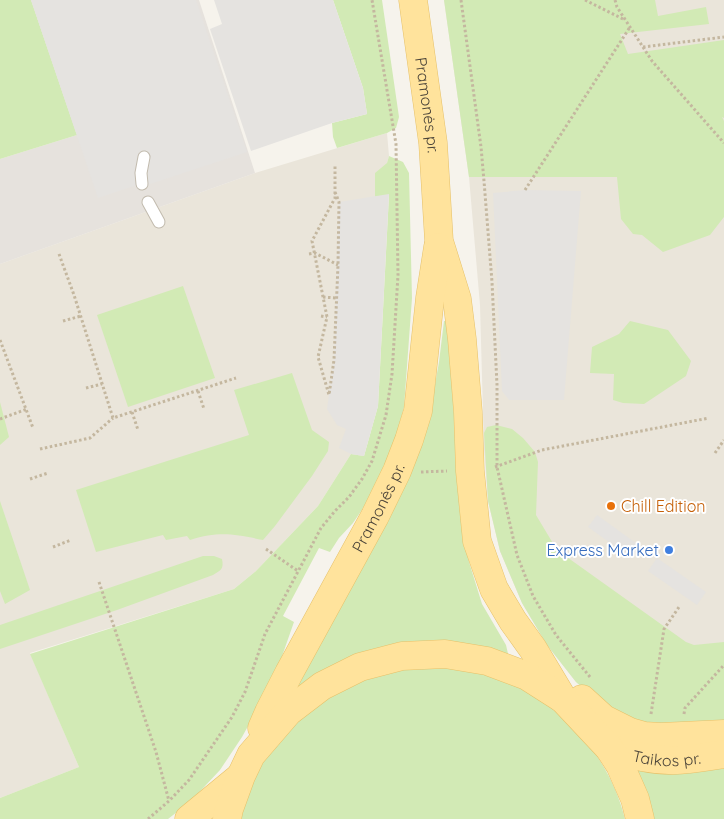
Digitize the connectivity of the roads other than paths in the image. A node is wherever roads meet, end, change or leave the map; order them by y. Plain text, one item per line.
1 (412, 0) edge
2 (144, 157) dead end
3 (142, 184) dead end
4 (148, 202) dead end
5 (158, 222) dead end
6 (439, 241) junction
7 (533, 649) junction
8 (563, 699) junction
9 (724, 734) edge
10 (609, 748) junction
11 (724, 754) edge
12 (246, 765) junction
13 (179, 810) edge
14 (227, 819) edge
15 (640, 819) edge

1 - 6 main road, Pramonės pr.
2 - 3 lane
4 - 5 lane
6 - 7 main road, Pramonės pr.
6 - 12 main road, Pramonės pr.
7 - 8 main road, Pramonės pr.
7 - 9 main road
8 - 10 main road
8 - 12 main road
10 - 11 main road, Taikos pr.
10 - 15 main road
12 - 13 main road
12 - 14 main road, Pramonės pr.

